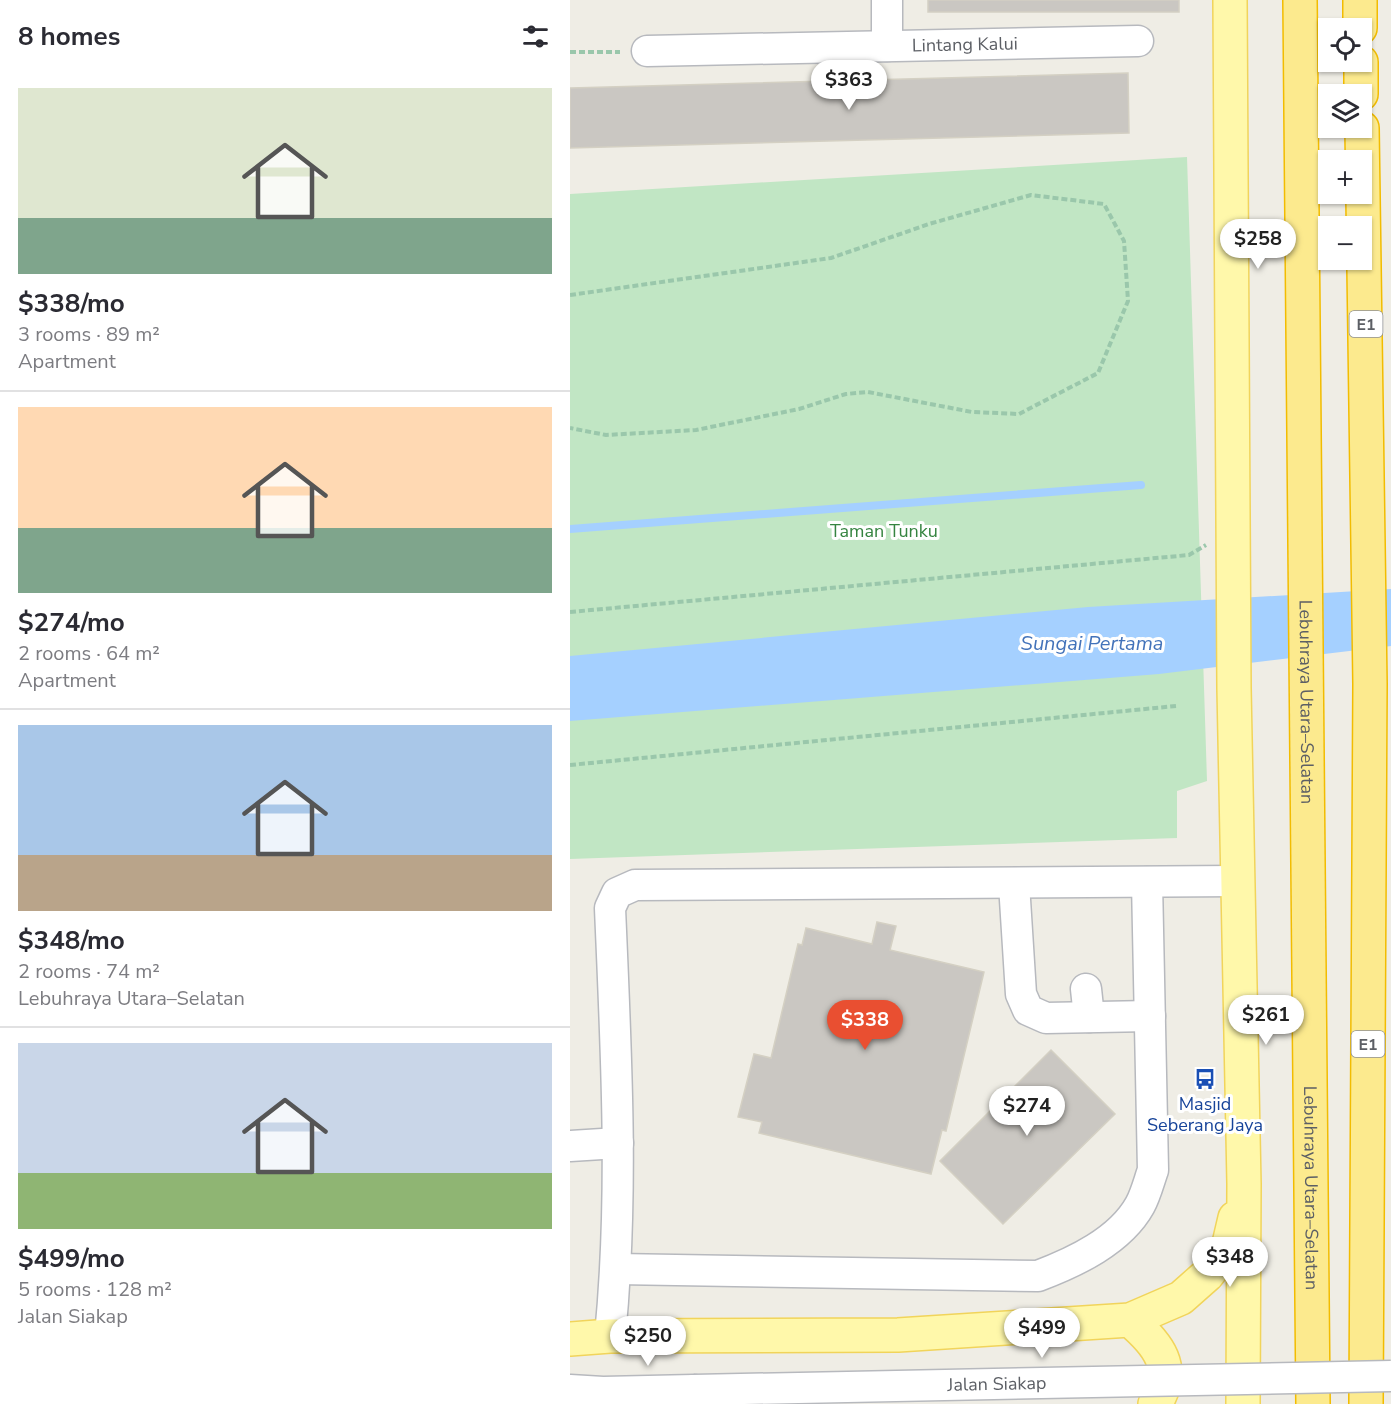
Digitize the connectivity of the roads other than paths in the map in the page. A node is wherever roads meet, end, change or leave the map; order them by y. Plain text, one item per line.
1 (887, 0) edge
2 (1230, 0) edge
3 (1300, 0) edge
4 (1359, 0) edge
5 (1360, 18) edge
6 (1138, 41) dead end
7 (887, 46) junction
8 (647, 51) road end
9 (1362, 138) edge
10 (1237, 881) junction
11 (1147, 882) junction
12 (1014, 884) junction
13 (1150, 1016) junction
14 (618, 1143) junction
15 (570, 1146) edge
16 (1244, 1184) junction
17 (617, 1269) junction
18 (1130, 1320) junction
19 (610, 1336) junction
20 (570, 1340) edge
21 (1391, 1376) edge
22 (570, 1390) edge
23 (603, 1392) junction
24 (570, 1397) edge
25 (1155, 1404) edge
26 (1243, 1404) edge
27 (1313, 1404) edge
28 (1366, 1404) edge

1 - 7 street
2 - 10 main road
3 - 27 highway, Lebuhraya Utara–Selatan
4 - 5 highway
6 - 7 street, Lintang Kalui
7 - 8 street, Lintang Kalui
9 - 28 highway, E1
10 - 11 street
10 - 16 main road
11 - 12 street
11 - 13 street
12 - 13 street
12 - 14 street
13 - 17 street
14 - 15 street
14 - 17 street
16 - 18 main road
16 - 26 main road
17 - 19 street
18 - 19 main road
18 - 25 main road
19 - 20 main road
21 - 23 street, Jalan Siakap, bridge
22 - 23 street, Jalan Siakap
23 - 24 street, Jalan Siakap

